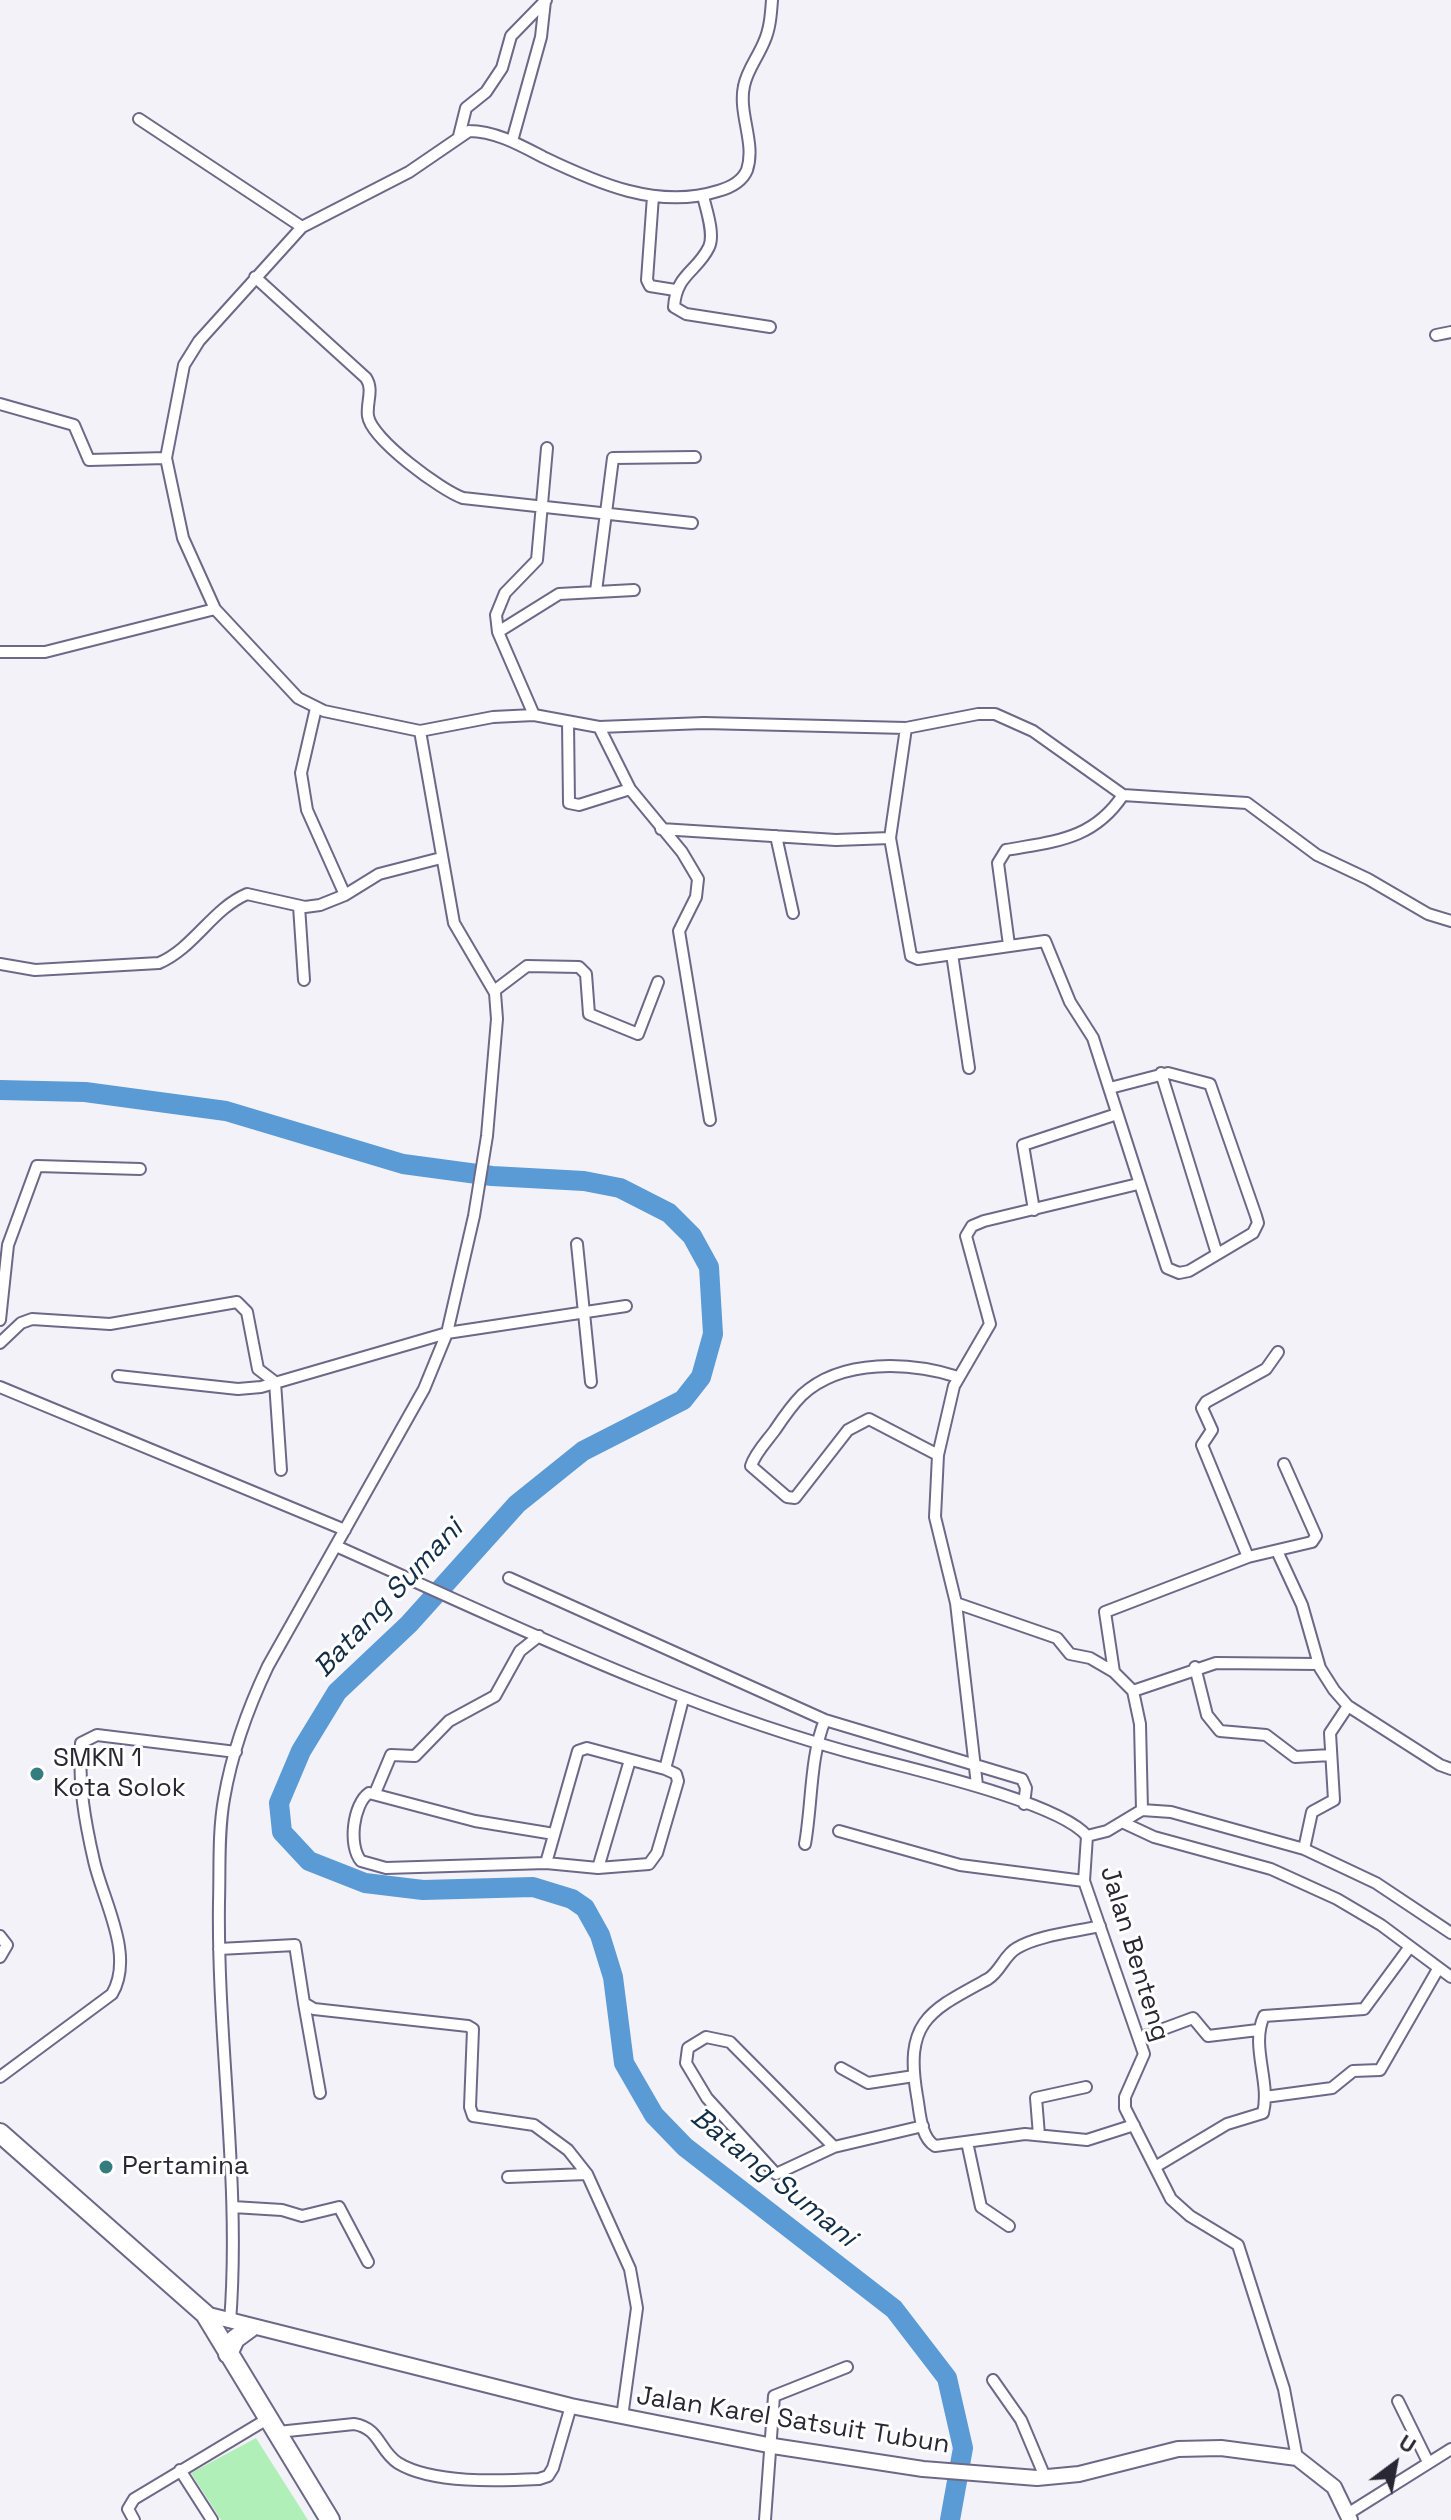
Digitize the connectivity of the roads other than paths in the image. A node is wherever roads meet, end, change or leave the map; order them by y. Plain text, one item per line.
1 (772, 0) edge
2 (546, 1) edge
3 (139, 119) dead end
4 (459, 136) junction
5 (512, 141) junction
6 (653, 196) junction
7 (703, 196) junction
8 (302, 227) junction
9 (255, 277) junction
10 (675, 290) junction
11 (770, 327) dead end
12 (1451, 332) edge
13 (1436, 335) dead end
14 (0, 404) edge
15 (547, 448) dead end
16 (695, 457) dead end
17 (166, 458) junction
18 (542, 507) junction
19 (605, 514) junction
20 (692, 523) dead end
21 (634, 590) dead end
22 (596, 591) junction
23 (215, 609) junction
24 (498, 632) junction
25 (0, 652) edge
26 (316, 708) junction
27 (534, 715) junction
28 (568, 722) junction
29 (599, 727) junction
30 (906, 728) junction
31 (420, 731) junction
32 (630, 789) junction
33 (1123, 795) junction
34 (661, 829) junction
35 (776, 836) junction
36 (890, 838) junction
37 (441, 858) junction
38 (345, 895) junction
39 (299, 906) junction
40 (793, 913) dead end
41 (1451, 921) edge
42 (1009, 945) junction
43 (952, 954) junction
44 (0, 964) edge
45 (304, 980) dead end
46 (658, 982) dead end
47 (494, 991) junction
48 (969, 1068) dead end
49 (1161, 1073) junction
50 (1110, 1088) junction
51 (1117, 1114) junction
52 (710, 1120) dead end
53 (140, 1169) dead end
54 (1138, 1184) junction
55 (1034, 1210) junction
56 (577, 1244) dead end
57 (1217, 1254) junction
58 (626, 1306) dead end
59 (584, 1315) junction
60 (0, 1320) edge
61 (447, 1333) junction
62 (0, 1343) edge
63 (1278, 1352) dead end
64 (118, 1376) dead end
65 (958, 1377) junction
66 (275, 1382) junction
67 (591, 1382) dead end
68 (0, 1387) edge
69 (938, 1455) junction
70 (1284, 1464) dead end
71 (281, 1470) dead end
72 (345, 1530) junction
73 (336, 1546) junction
74 (1277, 1551) junction
75 (1248, 1557) junction
76 (509, 1578) dead end
77 (956, 1603) junction
78 (539, 1636) junction
79 (1318, 1664) junction
80 (1195, 1667) junction
81 (1114, 1672) junction
82 (1133, 1691) junction
83 (683, 1699) junction
84 (1348, 1706) junction
85 (825, 1720) junction
86 (816, 1744) junction
87 (236, 1752) junction
88 (1331, 1755) junction
89 (630, 1760) junction
90 (976, 1764) junction
91 (665, 1769) junction
92 (1451, 1769) edge
93 (977, 1785) junction
94 (375, 1793) junction
95 (1024, 1804) junction
96 (1142, 1810) junction
97 (1124, 1823) junction
98 (839, 1831) dead end
99 (554, 1834) junction
100 (1087, 1836) junction
101 (805, 1844) dead end
102 (1304, 1849) junction
103 (546, 1863) junction
104 (598, 1868) junction
105 (1084, 1881) junction
106 (1100, 1926) junction
107 (1451, 1933) edge
108 (0, 1936) edge
109 (1409, 1948) junction
110 (219, 1949) junction
111 (0, 1957) edge
112 (1438, 1969) junction
113 (1451, 1977) edge
114 (304, 2003) junction
115 (1258, 2030) junction
116 (1139, 2038) junction
117 (841, 2068) dead end
118 (914, 2076) junction
119 (0, 2077) edge
120 (1086, 2087) dead end
121 (320, 2093) dead end
122 (1265, 2097) junction
123 (1134, 2125) junction
124 (923, 2126) junction
125 (0, 2133) edge
126 (1039, 2135) junction
127 (967, 2142) junction
128 (834, 2147) junction
129 (1155, 2167) junction
130 (587, 2174) junction
131 (508, 2177) dead end
132 (233, 2207) junction
133 (1009, 2226) dead end
134 (368, 2262) dead end
135 (205, 2314) junction
136 (230, 2322) junction
137 (250, 2328) junction
138 (228, 2354) junction
139 (847, 2367) dead end
140 (993, 2380) dead end
141 (1398, 2401) dead end
142 (571, 2406) junction
143 (622, 2417) junction
144 (274, 2425) junction
145 (773, 2446) junction
146 (1451, 2449) edge
147 (1297, 2458) junction
148 (1428, 2462) junction
149 (180, 2470) junction
150 (1045, 2477) junction
151 (1349, 2516) edge
152 (134, 2520) edge
153 (212, 2520) edge
154 (330, 2520) edge
155 (765, 2520) edge

1 - 7 street
2 - 4 street
2 - 5 street
3 - 8 street
4 - 5 street
4 - 8 street
5 - 6 street
6 - 7 street
6 - 10 street
7 - 10 street
8 - 9 street
9 - 17 street
9 - 18 street
10 - 11 street
12 - 13 street
14 - 17 street
15 - 18 street
16 - 19 street
17 - 23 street
18 - 19 street
18 - 24 street
19 - 20 street
19 - 22 street
21 - 22 street
22 - 24 street
23 - 25 street
23 - 26 street
24 - 27 street
26 - 31 street
26 - 38 street
27 - 28 street
27 - 31 street
28 - 29 street
28 - 32 street
29 - 30 street
29 - 32 street
30 - 33 street
30 - 36 street
31 - 37 street
32 - 34 street
33 - 41 street
33 - 42 street
34 - 35 street
34 - 52 street
35 - 36 street
35 - 40 street
36 - 43 street
37 - 38 street
37 - 47 street
38 - 39 street
39 - 44 street
39 - 45 street
42 - 43 street
42 - 50 street
43 - 48 street
46 - 47 street
47 - 61 street
49 - 50 street
49 - 57 street
49 - 57 street
50 - 51 street
51 - 54 street
51 - 55 street
53 - 60 street
54 - 55 street
54 - 57 street
55 - 65 street
56 - 59 street
58 - 59 street
59 - 61 street
59 - 67 street
61 - 66 street
61 - 72 street
62 - 66 street
63 - 75 street
64 - 66 street
65 - 69 street
65 - 69 street
66 - 71 street
68 - 72 street
69 - 77 street
70 - 74 street
72 - 73 street
73 - 78 street
73 - 87 street
74 - 75 street
74 - 79 street
75 - 81 street
76 - 85 street
77 - 81 street
77 - 90 street
78 - 83 street
78 - 94 street
79 - 80 street
79 - 84 street
80 - 82 street
80 - 88 street
81 - 82 street
82 - 96 street
83 - 86 street
83 - 91 street
84 - 88 street
84 - 92 street
85 - 86 street
85 - 90 street
86 - 93 street
86 - 101 street
87 - 110 street
87 - 119 street
88 - 102 street
89 - 91 street
89 - 99 street
89 - 104 street
90 - 93 street
90 - 95 street
91 - 104 street
93 - 95 street
94 - 99 street
94 - 103 street
95 - 100 street
96 - 97 street
96 - 102 street
97 - 100 street
97 - 109 street
98 - 105 street
99 - 103 street
100 - 105 street, Jalan Benteng
102 - 107 street
103 - 104 street
105 - 106 street, Jalan Benteng
106 - 116 street, Jalan Benteng
106 - 118 street
108 - 111 street
109 - 112 street
109 - 115 street
110 - 114 street
110 - 132 street
112 - 113 street
112 - 122 street
114 - 121 street
114 - 130 street
115 - 116 street
115 - 122 street
116 - 123 street, Jalan Benteng
117 - 118 street
118 - 124 street
120 - 126 street
122 - 129 street
123 - 126 street
123 - 129 street, Jalan Benteng
124 - 127 street
124 - 128 street
125 - 135 highway
126 - 127 street
127 - 133 street
128 - 128 street
129 - 147 street, Jalan Benteng
130 - 131 street
130 - 143 street
132 - 134 street
132 - 136 street
135 - 136 street, Jalan Karel Satsuit Tubun
135 - 138 highway
136 - 137 street, Jalan Karel Satsuit Tubun
137 - 138 highway
137 - 142 street, Jalan Karel Satsuit Tubun
138 - 144 highway
139 - 145 street
140 - 150 street
141 - 148 street
142 - 143 street, Jalan Karel Satsuit Tubun
142 - 144 street
143 - 145 street, Jalan Karel Satsuit Tubun
144 - 149 street
144 - 154 highway
145 - 150 street, Jalan Karel Satsuit Tubun
145 - 155 street
146 - 148 street
147 - 150 street, Jalan Karel Satsuit Tubun
147 - 151 street, Jalan Karel Satsuit Tubun
148 - 151 street
149 - 152 street
149 - 153 street

